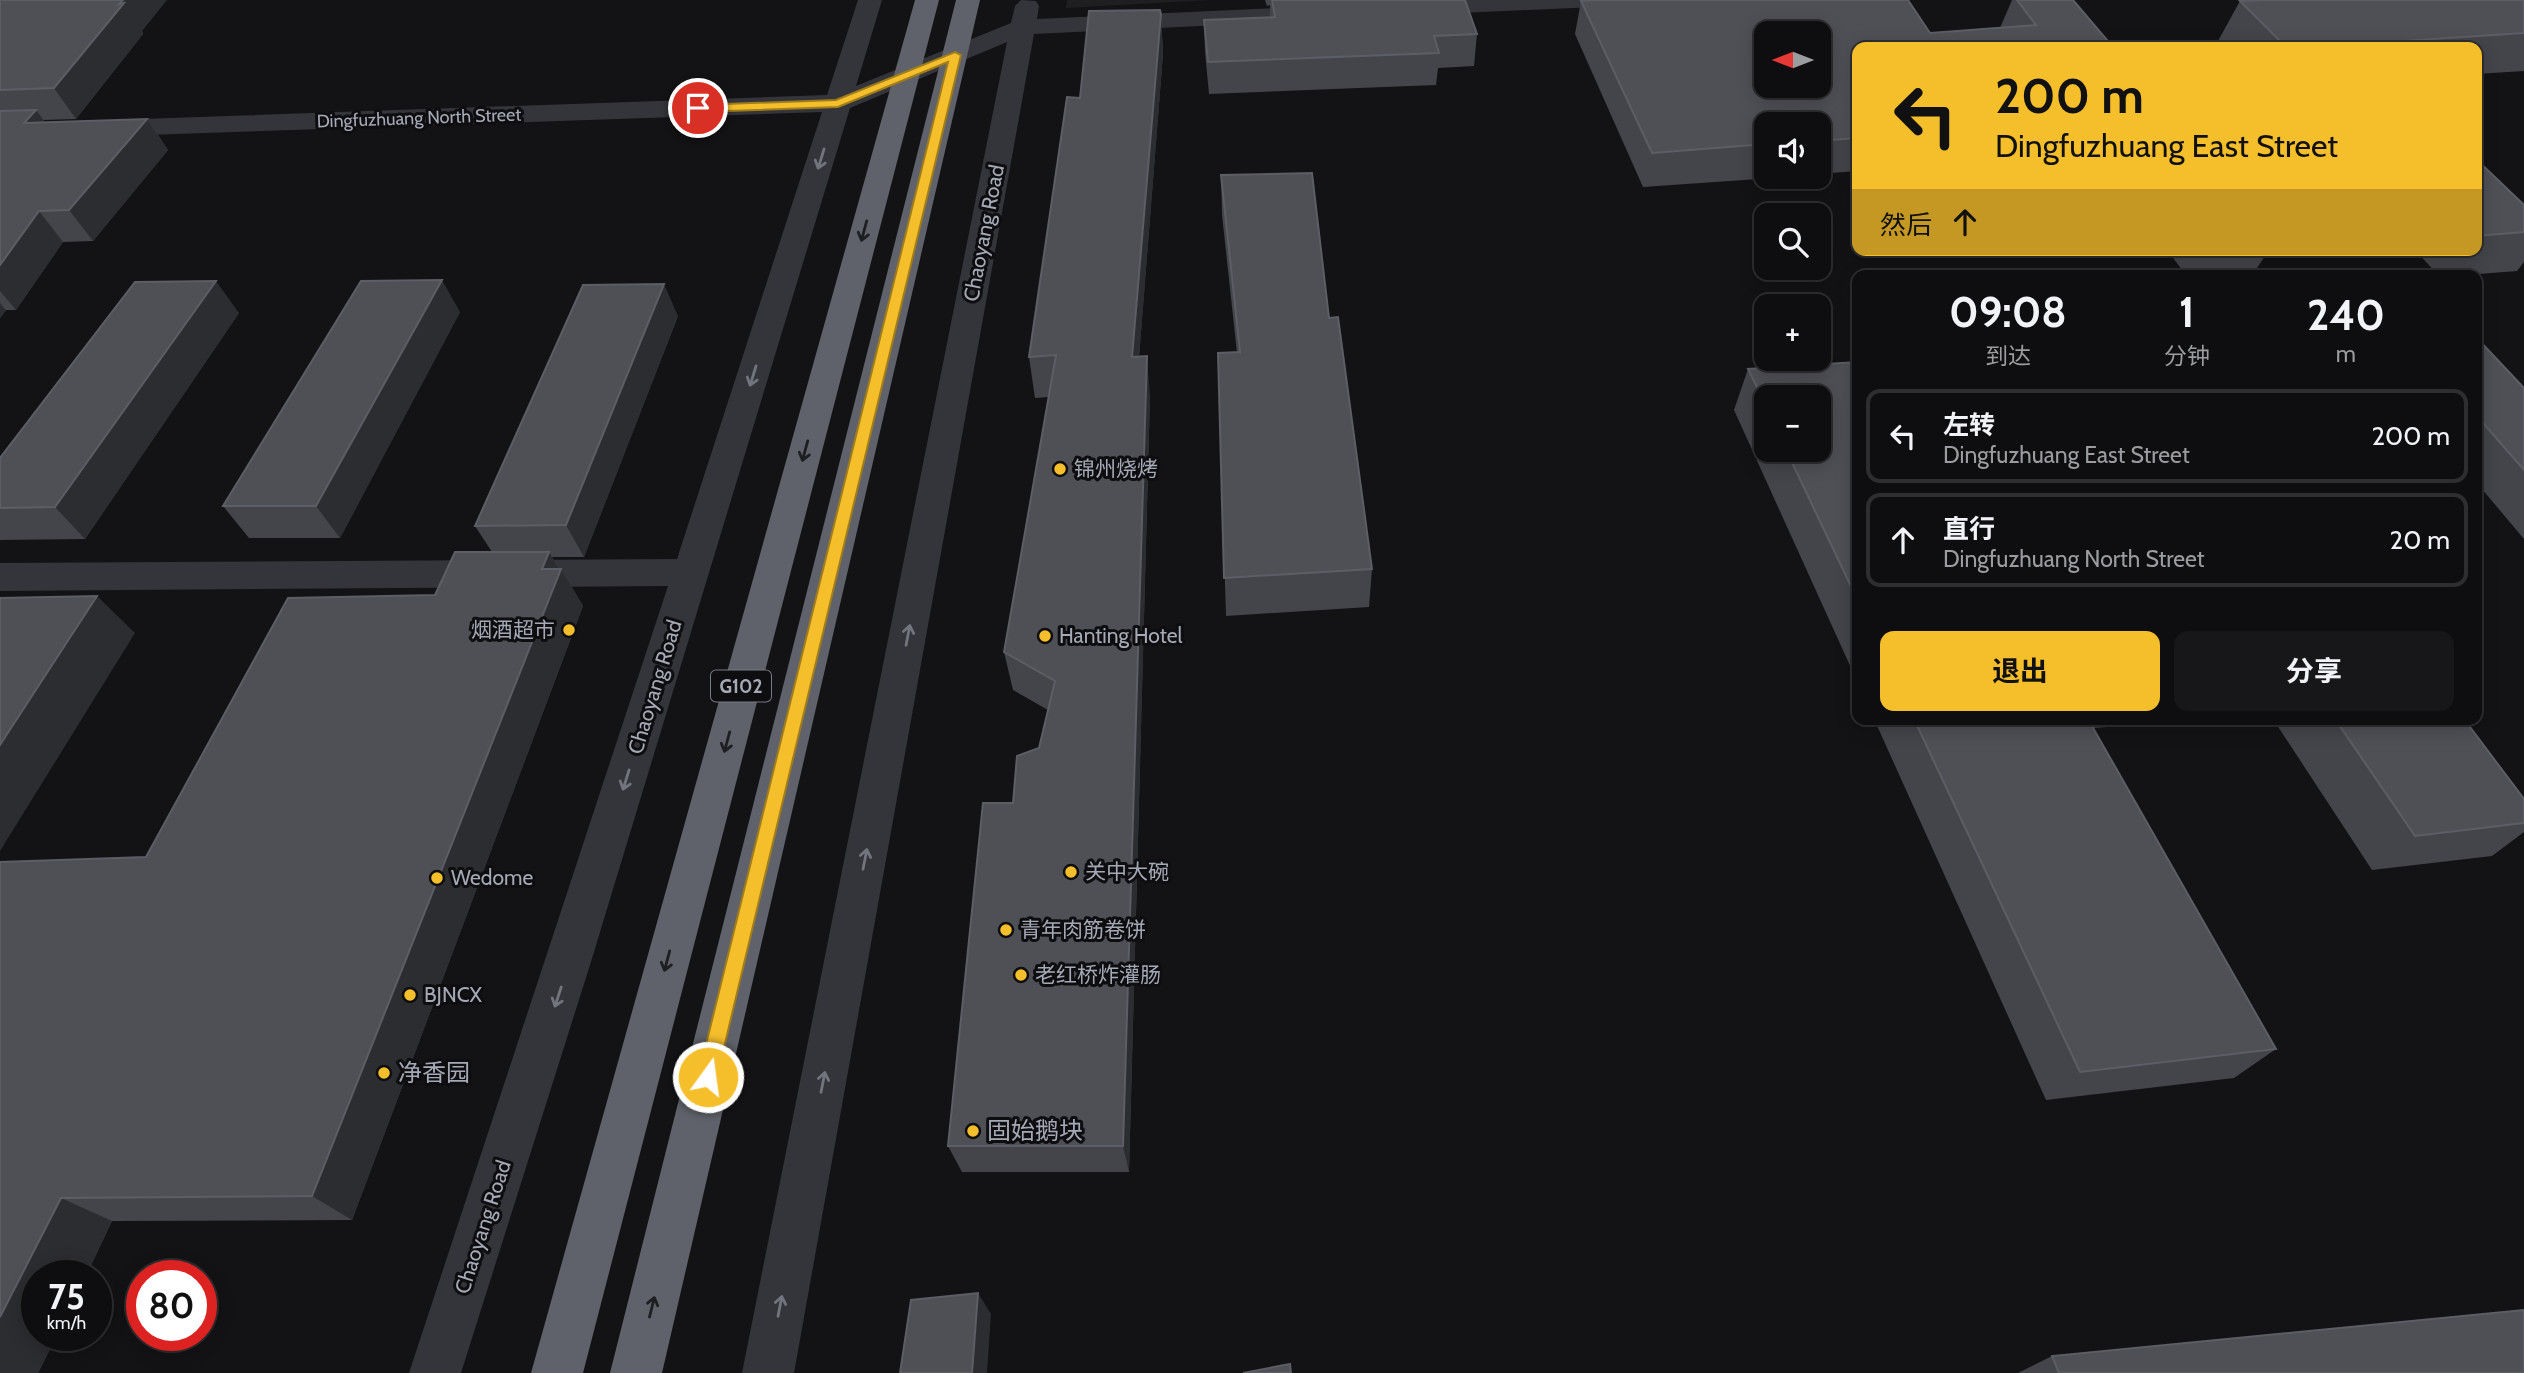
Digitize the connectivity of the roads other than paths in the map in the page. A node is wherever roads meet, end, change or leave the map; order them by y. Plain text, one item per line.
1 (870, 0) edge
2 (927, 0) edge
3 (968, 0) edge
4 (1595, 0) edge
5 (1386, 10) edge
6 (1344, 12) edge
7 (1026, 13) edge
8 (955, 55) junction
9 (905, 76) junction
10 (838, 103) junction
11 (0, 132) edge
12 (691, 572) junction
13 (0, 577) edge
14 (435, 1373) edge
15 (557, 1373) edge
16 (636, 1373) edge
17 (768, 1373) edge

1 - 10 street, Chaoyang Road
2 - 9 highway, G102
3 - 8 highway, G102
4 - 5 street
6 - 7 street, Dingfuzhuang North Street
7 - 8 street, Dingfuzhuang North Street
17 -> 7 street, Chaoyang Road
8 - 9 street, Dingfuzhuang North Street
16 -> 8 highway, G102
9 - 10 street, Dingfuzhuang North Street
9 -> 15 highway, G102
10 - 11 street, Dingfuzhuang North Street
10 -> 12 street, Chaoyang Road
12 - 13 street
12 -> 14 street, Chaoyang Road

